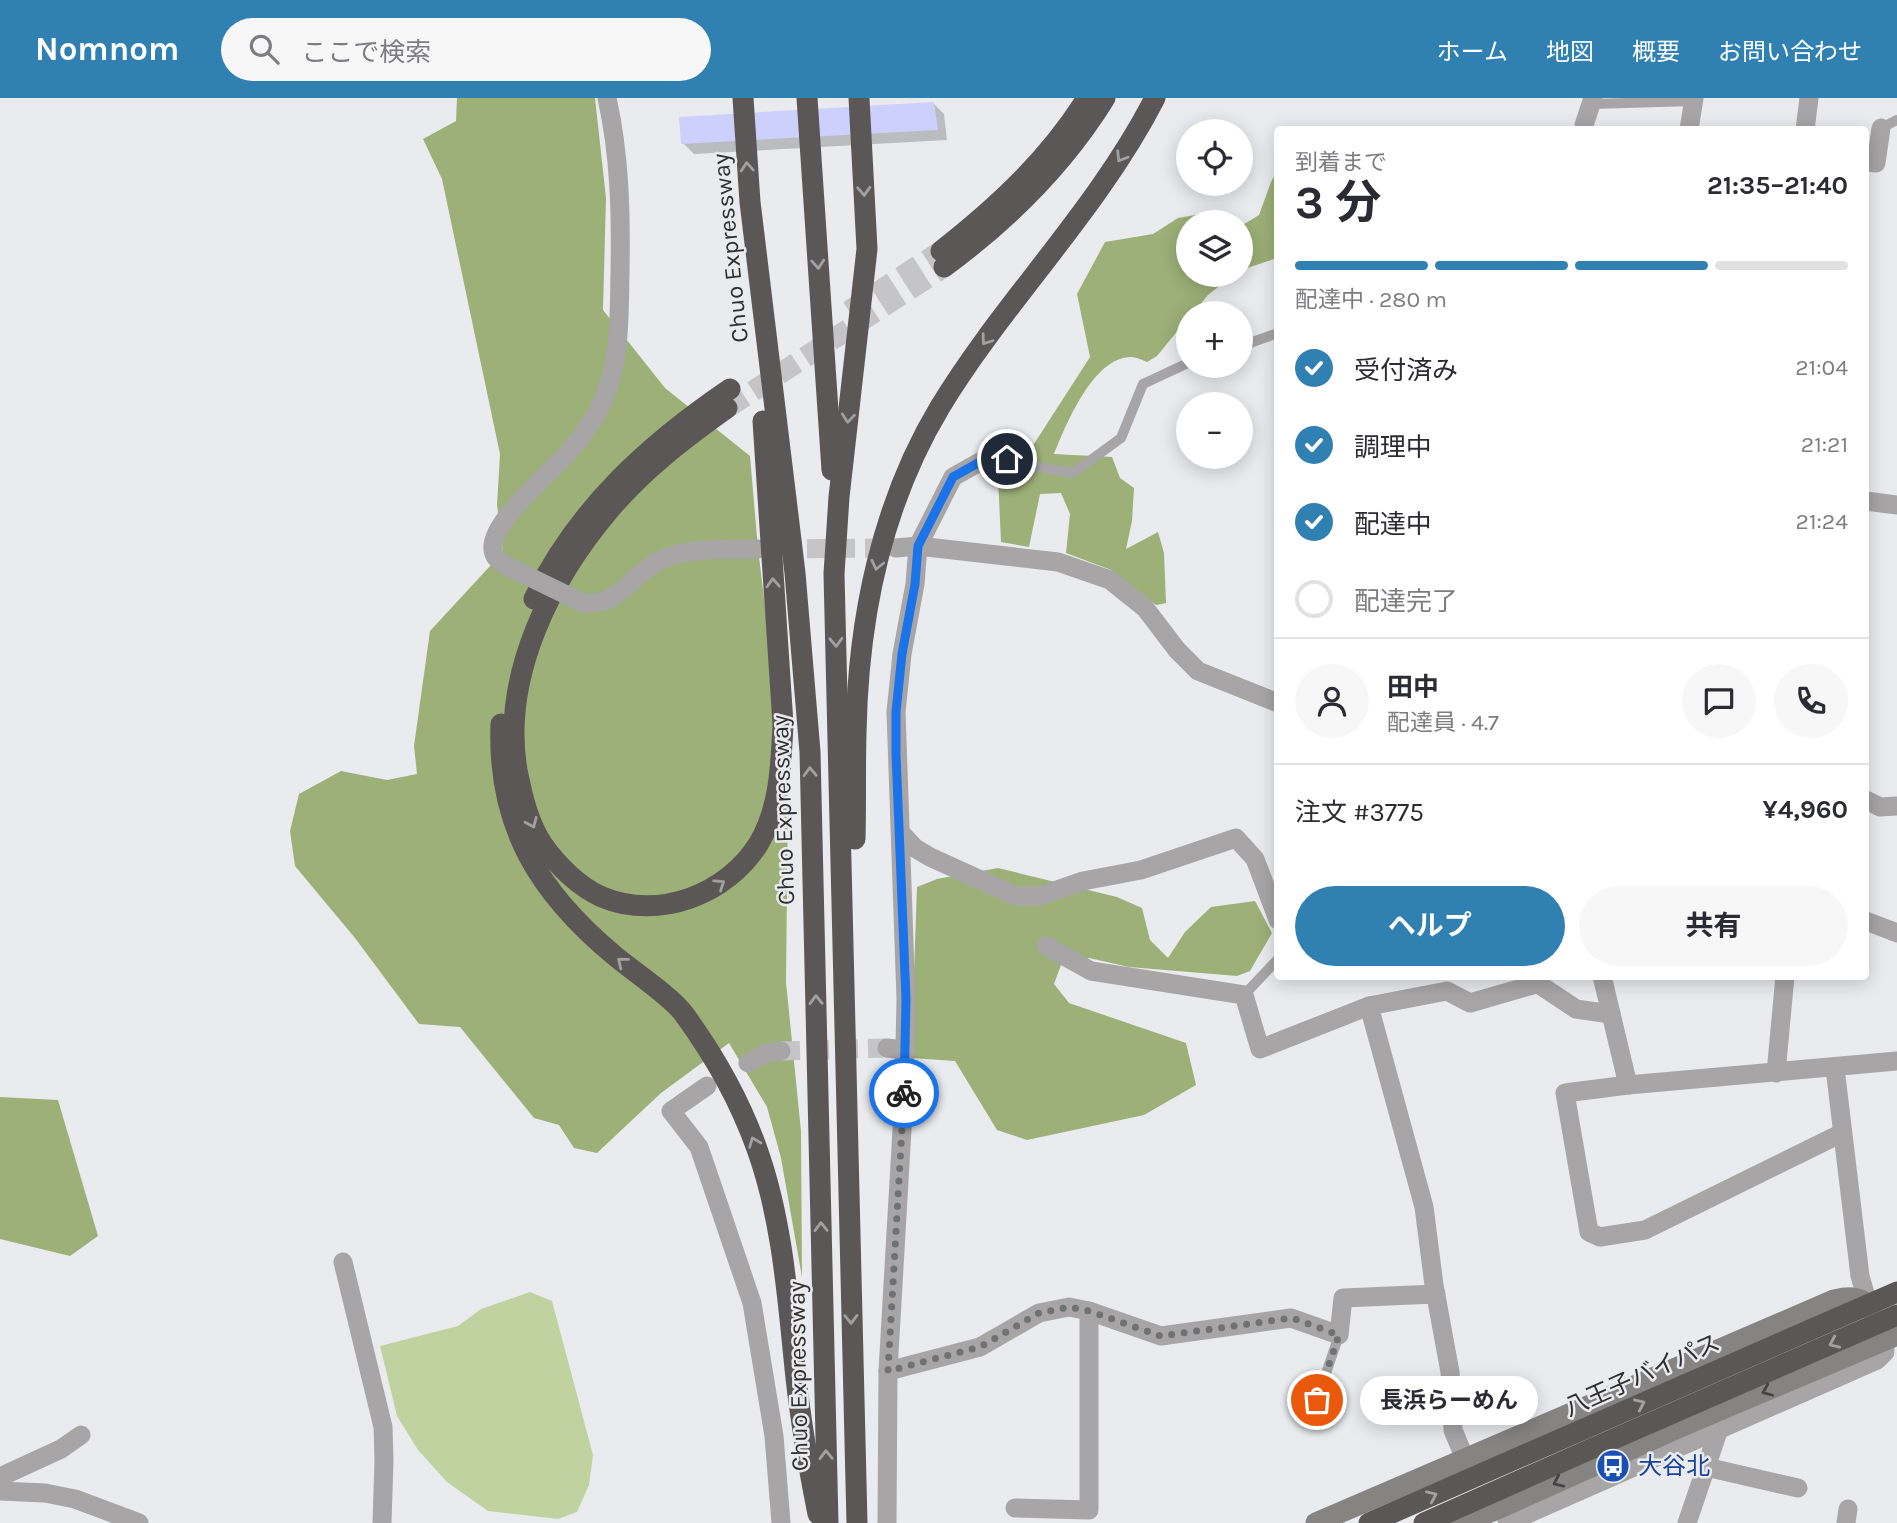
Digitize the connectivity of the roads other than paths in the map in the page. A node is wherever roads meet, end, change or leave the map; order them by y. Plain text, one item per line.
1 (607, 98) edge
2 (743, 98) edge
3 (807, 98) edge
4 (859, 98) edge
5 (1087, 98) edge
6 (1105, 98) edge
7 (1155, 98) edge
8 (1810, 98) edge
9 (1694, 99) edge
10 (1593, 101) edge
11 (1889, 124) edge
12 (1583, 126) edge
13 (1690, 126) edge
14 (1806, 126) edge
15 (1869, 162) edge
16 (750, 202) junction
17 (1274, 335) edge
18 (1253, 342) edge
19 (1176, 369) edge
20 (994, 454) joint
21 (1869, 500) edge
22 (1897, 505) edge
23 (836, 530) junction
24 (918, 546) junction
25 (896, 548) tunnel mouth
26 (758, 550) tunnel mouth
27 (1274, 701) edge
28 (1869, 802) edge
29 (1897, 806) edge
30 (901, 833) junction
31 (1274, 909) edge
32 (1869, 922) edge
33 (1897, 933) edge
34 (1046, 946) dead end
35 (1274, 962) edge
36 (1532, 980) edge
37 (1603, 980) edge
38 (1785, 980) edge
39 (1244, 995) junction
40 (1369, 1006) junction
41 (1611, 1014) junction
42 (781, 1051) tunnel mouth
43 (1897, 1061) edge
44 (748, 1063) dead end
45 (1835, 1068) junction
46 (1776, 1073) junction
47 (1628, 1085) junction
48 (707, 1086) dead end
49 (1842, 1133) junction
50 (849, 1153) junction
51 (342, 1262) dead end
52 (1897, 1292) edge
53 (1436, 1294) junction
54 (1868, 1304) junction
55 (1089, 1311) junction
56 (1897, 1315) edge
57 (1339, 1335) junction
58 (1891, 1338) edge
59 (888, 1371) junction
60 (1317, 1400) dead end
61 (1719, 1429) junction
62 (81, 1435) dead end
63 (1465, 1459) junction
64 (1706, 1467) junction
65 (0, 1477) edge
66 (1798, 1488) dead end
67 (0, 1491) edge
68 (1015, 1507) dead end
69 (1090, 1516) edge
70 (1499, 1519) edge
71 (1529, 1519) edge
72 (139, 1523) edge
73 (382, 1523) edge
74 (781, 1523) edge
75 (820, 1523) edge
76 (828, 1523) edge
77 (857, 1523) edge
78 (887, 1523) edge
79 (1316, 1523) edge
80 (1369, 1523) edge
81 (1424, 1523) edge
82 (1460, 1523) edge
83 (1687, 1523) edge

1 - 26 street, bridge
16 -> 2 highway, Chuo Expressway
3 -> 23 highway
4 -> 23 highway
5 - 6 highway
7 -> 50 highway
8 - 14 street
9 - 10 lane
9 - 13 street
10 - 12 street
11 - 15 street
75 -> 16 highway
76 -> 16 highway, Chuo Expressway
17 - 18 lane
19 - 20 lane
20 - 24 street
21 - 22 street
23 -> 50 highway
24 - 25 street
24 - 27 street
24 - 30 street
28 - 29 street
30 - 31 street
30 - 59 street
32 - 33 street
34 - 39 street
35 - 39 lane
36 - 40 street
36 - 41 street
37 - 41 street
38 - 46 street
39 - 40 street
40 - 53 street
41 - 47 street
42 - 44 street
43 - 45 street
45 - 46 street
45 - 49 street
46 - 47 street
47 - 49 street
48 - 74 street
49 - 54 street
50 -> 77 highway
51 - 73 street
52 - 54 highway, 八王子バイパス
53 - 57 street
53 - 63 street
54 - 58 street
54 - 63 street
80 -> 54 highway, 八王子バイパス
55 - 57 street
55 - 59 street
55 - 69 street
56 -> 81 highway, 八王子バイパス, bridge
57 - 60 lane
58 - 61 street
58 -> 70 street
59 - 78 street
61 - 64 street
61 - 71 street
62 - 65 street
63 - 79 street
64 - 66 street
64 - 83 street
67 - 72 street
68 - 69 street
70 - 71 street
70 - 82 street

